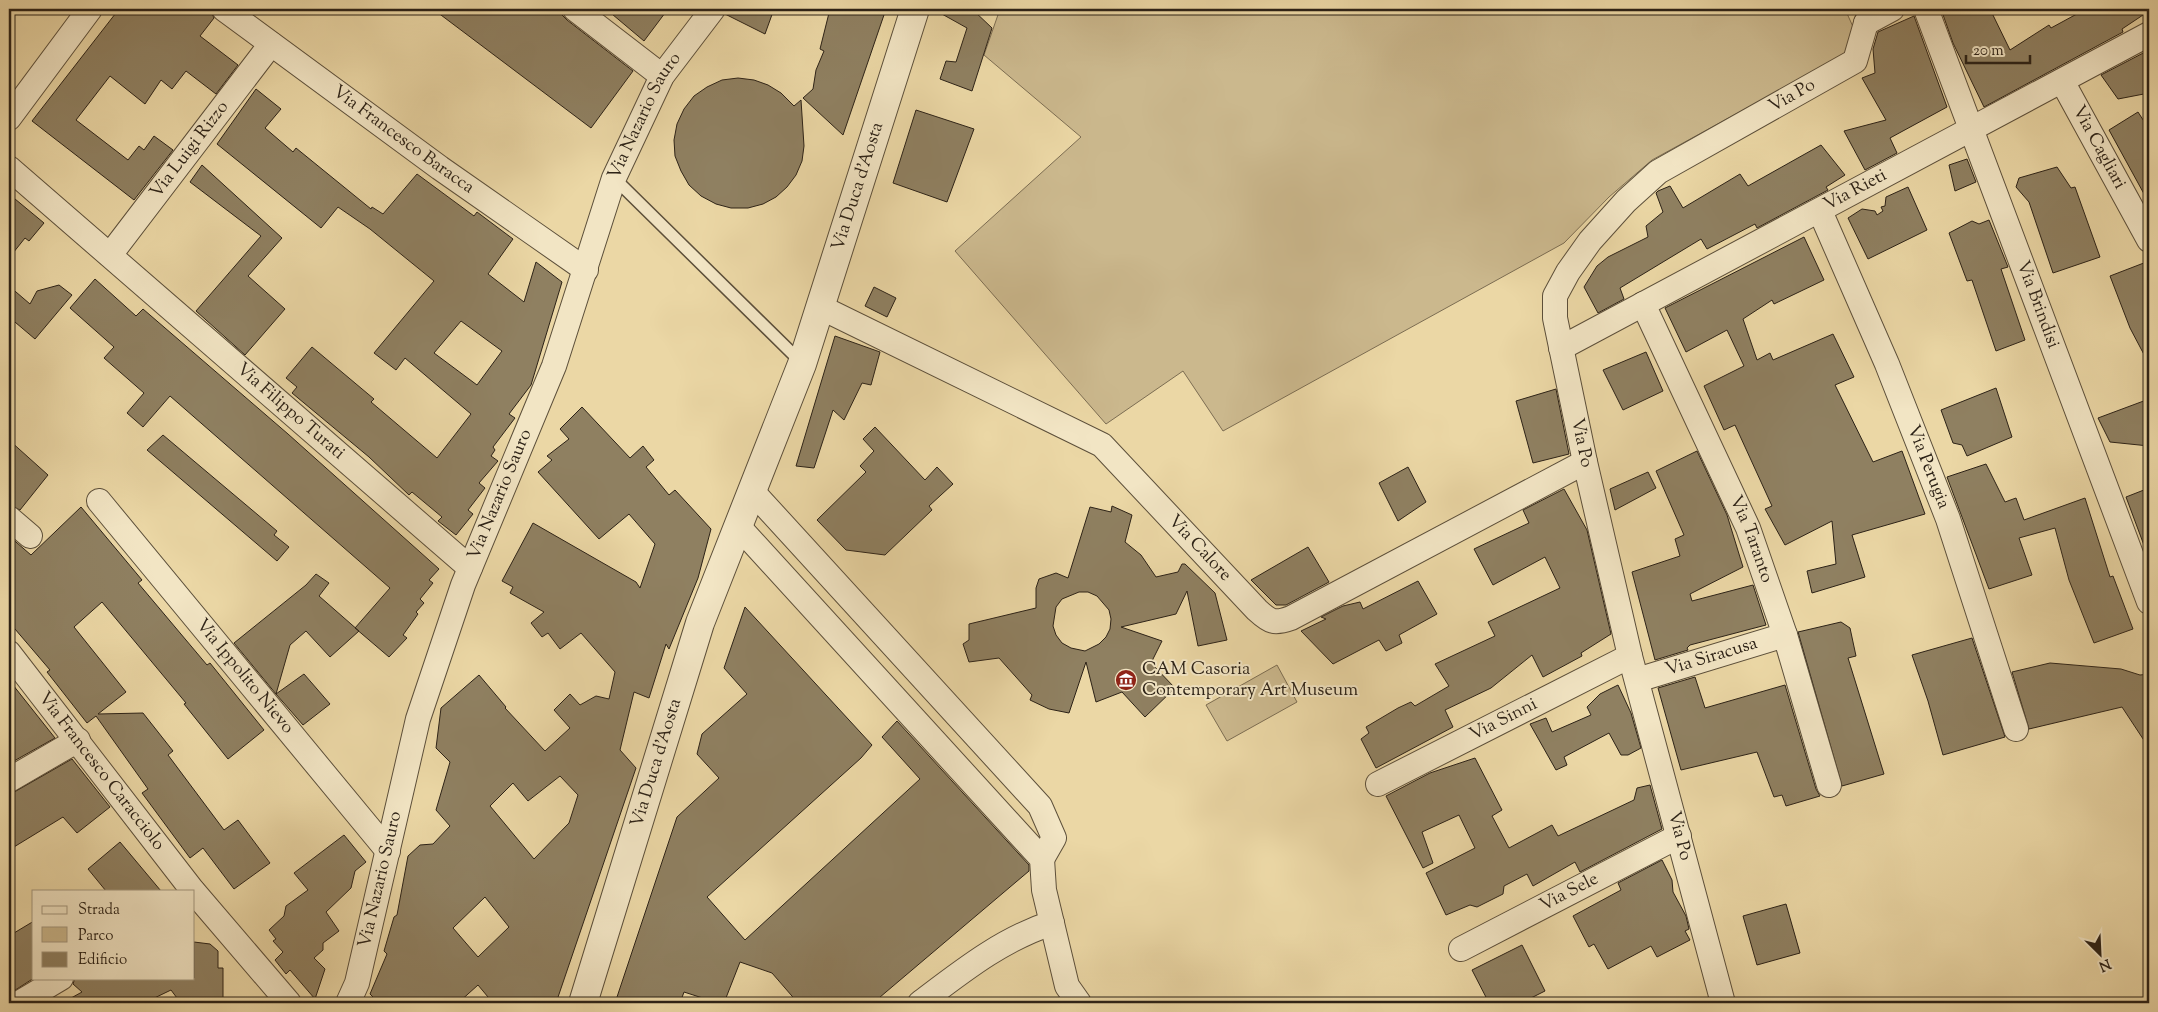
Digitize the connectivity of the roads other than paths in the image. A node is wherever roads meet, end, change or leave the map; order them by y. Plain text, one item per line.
1 (90, 9) edge
2 (224, 9) edge
3 (574, 9) edge
4 (713, 9) edge
5 (915, 9) edge
6 (1892, 9) edge
7 (1926, 9) edge
8 (1864, 16) edge
9 (2149, 34) edge
10 (271, 44) junction
11 (662, 76) junction
12 (2062, 81) junction
13 (9, 118) edge
14 (1972, 128) junction
15 (9, 168) edge
16 (614, 178) junction
17 (1820, 211) junction
18 (2149, 240) edge
19 (110, 255) junction
20 (586, 270) junction
21 (1643, 304) junction
22 (820, 307) junction
23 (1561, 348) junction
24 (802, 364) junction
25 (1585, 462) junction
26 (752, 491) junction
27 (99, 502) dead end
28 (9, 518) edge
29 (738, 526) junction
30 (30, 536) dead end
31 (470, 568) junction
32 (2149, 602) edge
33 (1784, 635) junction
34 (9, 653) edge
35 (1630, 656) junction
36 (1637, 680) junction
37 (2016, 729) dead end
38 (78, 740) junction
39 (9, 780) edge
40 (1378, 784) dead end
41 (1829, 785) dead end
42 (1679, 836) junction
43 (388, 851) junction
44 (1042, 859) junction
45 (192, 890) edge
46 (195, 894) edge
47 (1052, 922) junction
48 (1461, 949) dead end
49 (58, 980) edge
50 (19, 1003) edge
51 (289, 1003) edge
52 (348, 1003) edge
53 (583, 1003) edge
54 (920, 1003) edge
55 (1079, 1003) edge
56 (1723, 1003) edge

1 - 13 street
2 - 10 street, Via Francesco Baracca
3 - 11 street
4 - 11 street, Via Nazario Sauro
5 - 22 street, Via Duca d'Aosta
6 - 8 street
7 - 14 street, Via Brindisi
8 - 23 street, Via Po
9 - 12 street, Via Rieti
10 - 19 street, Via Luigi Rizzo
10 - 20 street, Via Francesco Baracca
11 - 16 street, Via Nazario Sauro
12 - 14 street, Via Rieti
12 - 18 street, Via Cagliari
14 - 17 street, Via Rieti
14 - 32 street, Via Brindisi
15 - 19 street, Via Filippo Turati
16 - 20 street, Via Nazario Sauro
16 - 24 lane
17 - 21 street, Via Rieti
17 - 37 street, Via Perugia
19 - 31 street, Via Filippo Turati
20 - 31 street, Via Nazario Sauro
21 - 23 street, Via Rieti
21 - 33 street, Via Taranto
22 - 24 street, Via Duca d'Aosta
22 - 25 street, Via Calore
23 - 25 street, Via Po
24 - 26 street, Via Duca d'Aosta
25 - 35 street, Via Po
26 - 29 street, Via Duca d'Aosta
26 - 44 street
27 - 43 street, Via Ippolito Nievo
28 - 30 street
29 - 44 street
29 - 53 street, Via Duca d'Aosta
31 - 43 street, Via Nazario Sauro
33 - 36 street, Via Siracusa
33 - 41 street, Via Taranto
34 - 38 street, Via Francesco Caracciolo
35 - 36 street, Via Po
35 - 40 street, Via Sinni
36 - 42 street, Via Po
38 - 39 street
38 - 45 street, Via Francesco Caracciolo
42 - 48 street, Via Sele
42 - 56 street, Via Po
43 - 52 street, Via Nazario Sauro
44 - 47 street
46 - 51 street, Via Francesco Caracciolo
47 - 54 street
47 - 55 street
49 - 50 street

